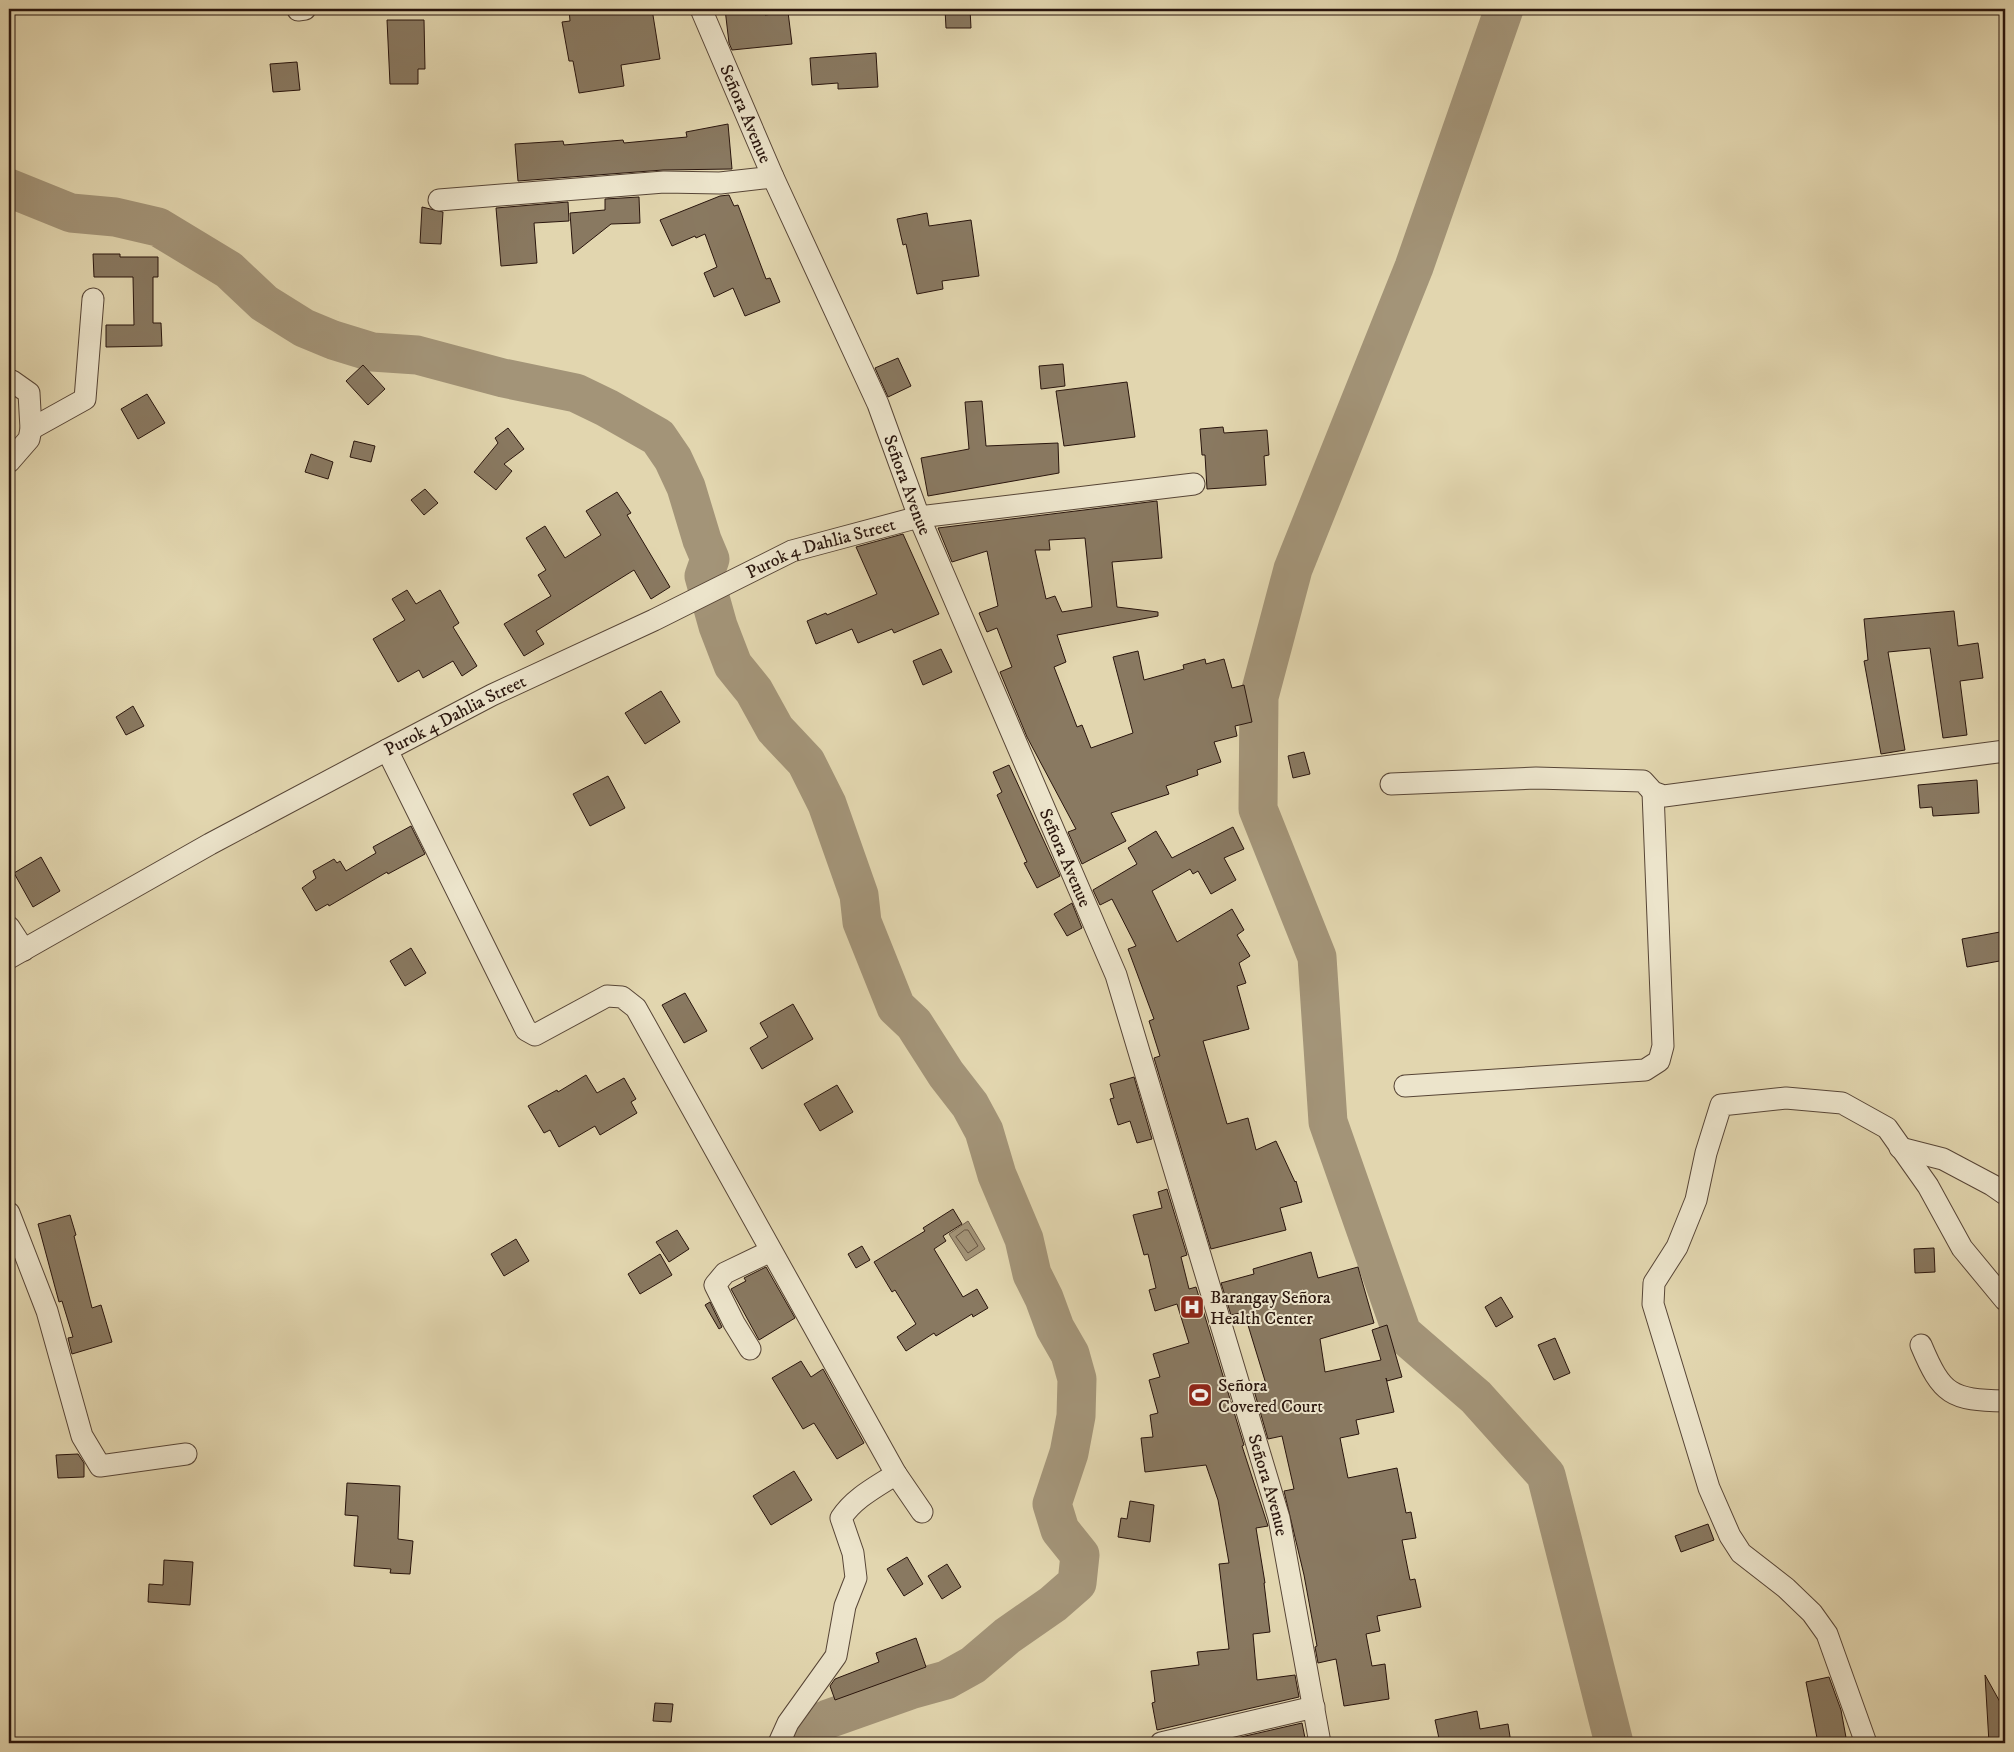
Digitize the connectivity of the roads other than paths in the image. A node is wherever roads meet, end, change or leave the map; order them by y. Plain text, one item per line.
1 (701, 9) edge
2 (773, 178) junction
3 (439, 200) dead end
4 (93, 299) dead end
5 (9, 381) edge
6 (32, 429) junction
7 (9, 462) edge
8 (1194, 484) dead end
9 (919, 517) junction
10 (387, 750) junction
11 (2005, 751) edge
12 (1391, 784) dead end
13 (1653, 792) junction
14 (9, 927) edge
15 (16, 954) edge
16 (1406, 1086) dead end
17 (1900, 1148) junction
18 (2005, 1194) edge
19 (9, 1212) edge
20 (771, 1251) junction
21 (2005, 1300) edge
22 (1921, 1345) dead end
23 (750, 1349) dead end
24 (2005, 1401) edge
25 (186, 1454) dead end
26 (896, 1474) junction
27 (922, 1512) dead end
28 (1314, 1707) junction
29 (779, 1743) edge
30 (1161, 1743) edge
31 (1320, 1743) edge
32 (1866, 1743) edge

1 - 2 street, Señora Avenue
2 - 3 street
2 - 9 street, Señora Avenue
4 - 6 street
5 - 6 street
6 - 7 street
8 - 9 street, Purok 4 Dahlia Street
9 - 10 street, Purok 4 Dahlia Street
9 - 28 street, Señora Avenue
10 - 15 street, Purok 4 Dahlia Street
10 - 20 street
11 - 13 street
12 - 13 street
13 - 16 street
14 - 15 street
17 - 18 street
17 - 21 street
17 - 32 street
19 - 25 street
20 - 23 street
20 - 26 street
22 - 24 street
26 - 27 street
26 - 29 street
28 - 30 street
28 - 31 street, Señora Avenue

